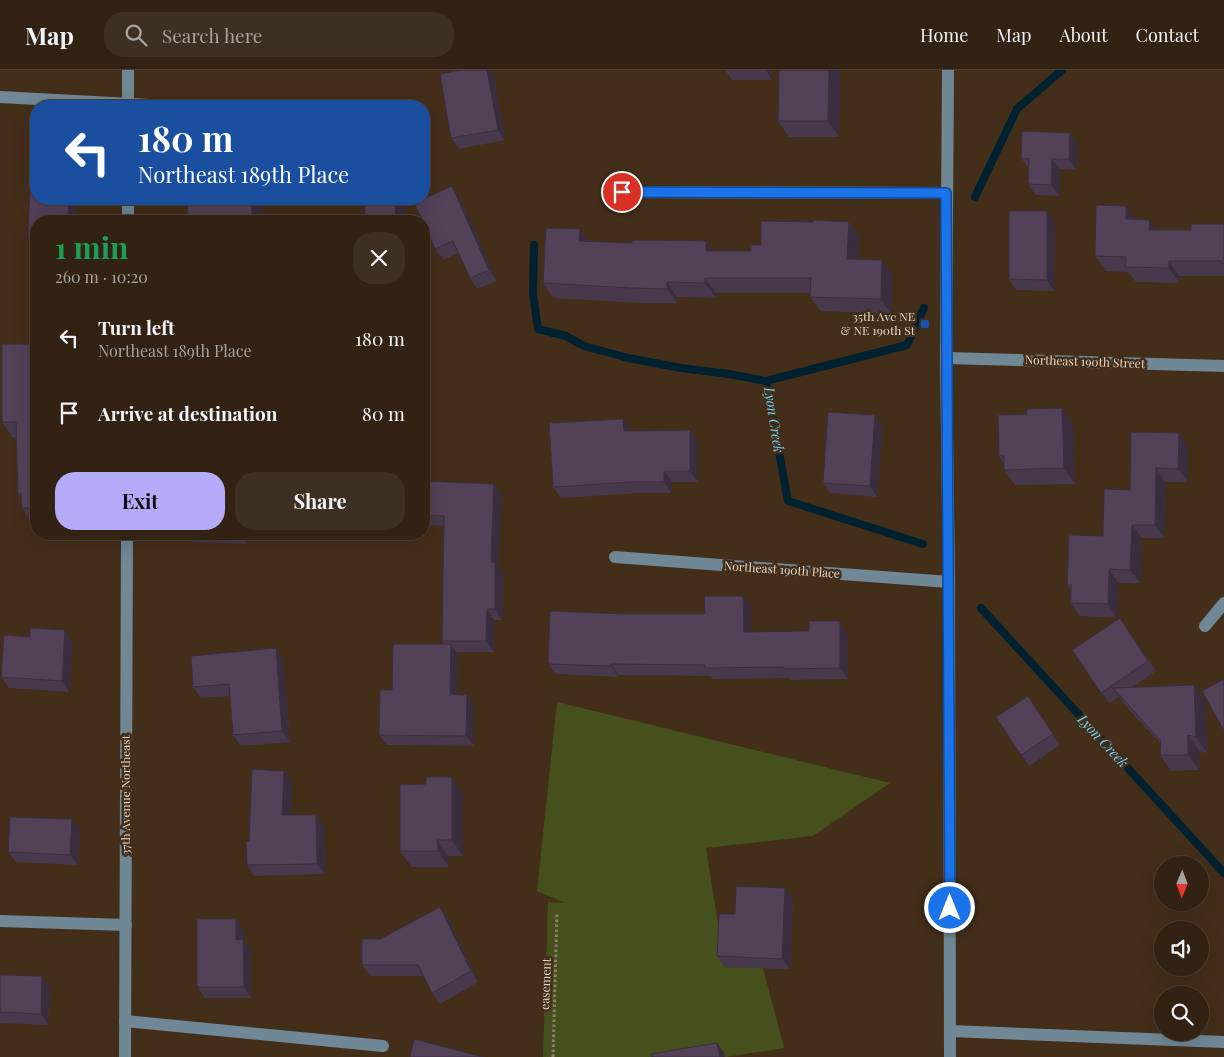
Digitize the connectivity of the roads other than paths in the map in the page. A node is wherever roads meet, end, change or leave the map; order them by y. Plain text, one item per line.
1 (128, 70) edge
2 (948, 70) edge
3 (0, 96) edge
4 (57, 100) edge
5 (128, 100) edge
6 (622, 192) dead end
7 (946, 193) junction
8 (946, 358) junction
9 (1224, 366) edge
10 (127, 540) edge
11 (615, 557) dead end
12 (949, 582) junction
13 (1224, 603) edge
14 (1206, 626) dead end
15 (0, 921) edge
16 (126, 925) junction
17 (125, 1021) junction
18 (950, 1031) junction
19 (1224, 1042) edge
20 (382, 1046) dead end
21 (125, 1057) edge
22 (950, 1057) edge

1 - 5 street
2 - 7 street
3 - 4 street
6 - 7 street
7 - 8 street
8 - 9 street, Northeast 190th Street
8 - 12 street
10 - 16 street, 37th Avenue Northeast
11 - 12 street, Northeast 190th Place
12 - 18 street
13 - 14 street
15 - 16 street
16 - 17 street, 37th Avenue Northeast
17 - 20 street
17 - 21 street, 37th Avenue Northeast
18 - 19 street
18 - 22 street

